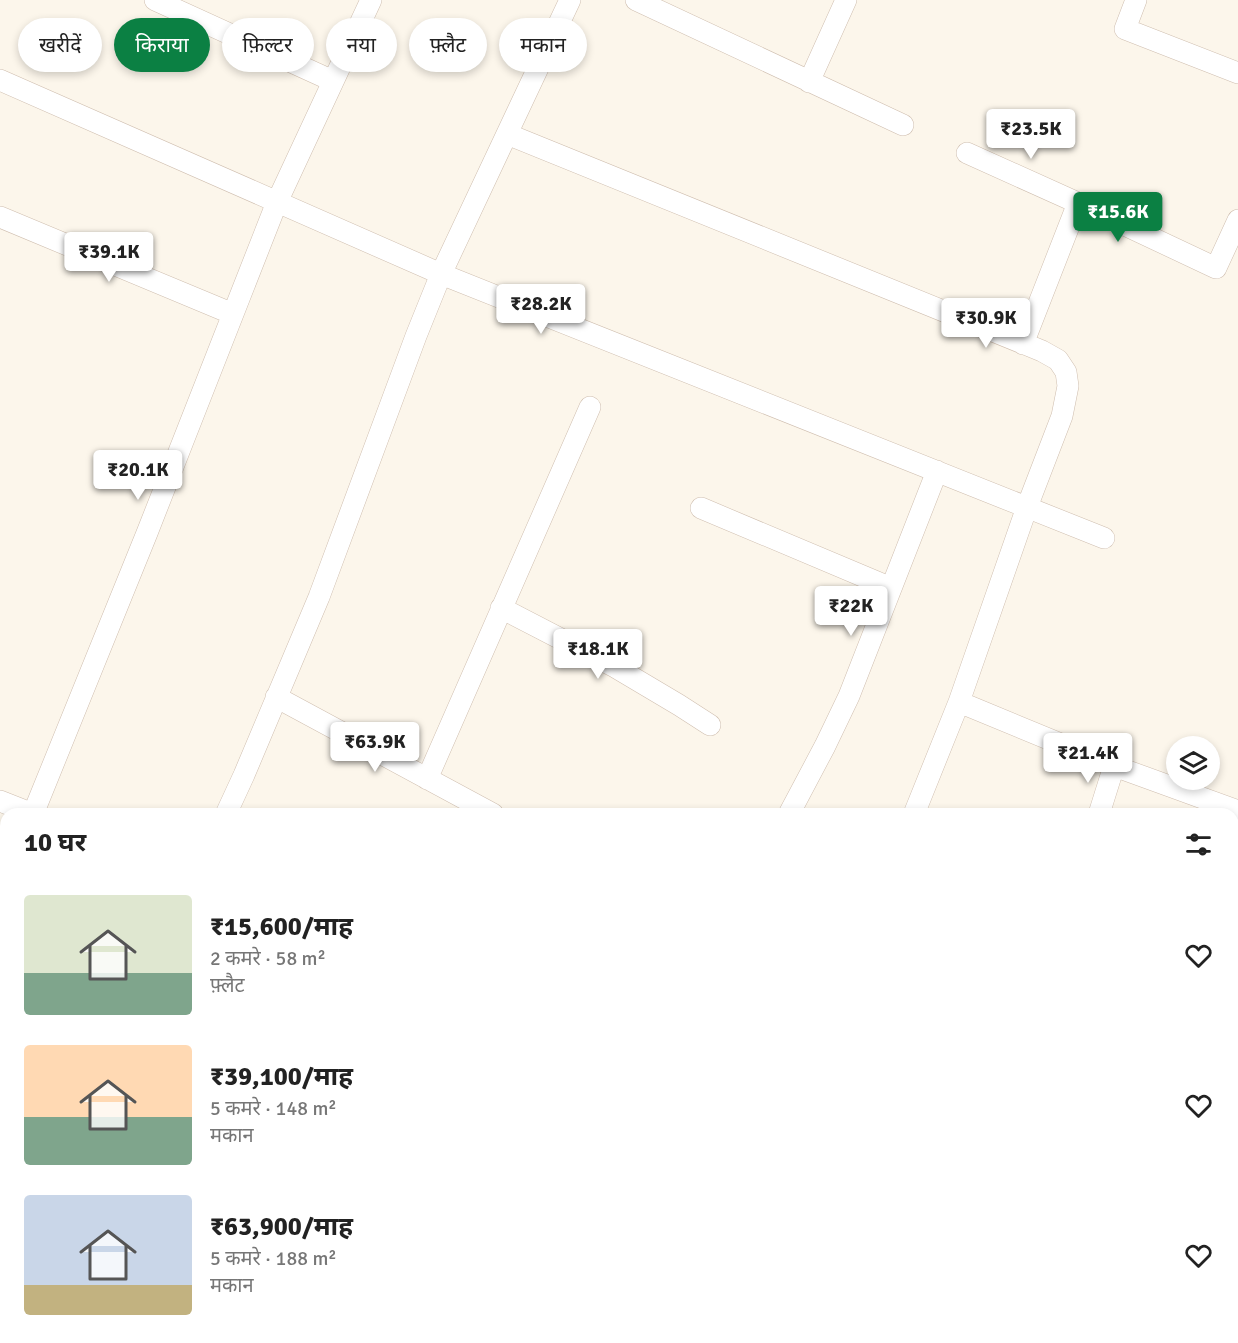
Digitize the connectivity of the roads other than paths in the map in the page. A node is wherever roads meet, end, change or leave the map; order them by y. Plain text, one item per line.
1 (155, 0) edge
2 (371, 0) edge
3 (570, 0) edge
4 (636, 0) edge
5 (846, 0) edge
6 (1136, 0) edge
7 (1238, 73) edge
8 (0, 80) edge
9 (333, 81) junction
10 (809, 82) junction
11 (903, 125) dead end
12 (507, 134) junction
13 (967, 153) dead end
14 (277, 202) junction
15 (1078, 203) junction
16 (0, 217) edge
17 (1238, 220) edge
18 (441, 274) junction
19 (233, 314) junction
20 (1023, 344) junction
21 (590, 407) dead end
22 (937, 471) junction
23 (1027, 507) junction
24 (701, 508) dead end
25 (1104, 538) dead end
26 (891, 588) junction
27 (501, 608) junction
28 (276, 697) junction
29 (959, 702) junction
30 (710, 725) dead end
31 (1114, 766) junction
32 (427, 779) junction
33 (0, 801) edge
34 (18, 808) edge
35 (35, 808) edge
36 (228, 808) edge
37 (482, 808) edge
38 (792, 808) edge
39 (916, 808) edge
40 (1101, 808) edge
41 (1230, 808) edge

1 - 9 street
2 - 9 street
3 - 12 street
4 - 10 street
5 - 10 street
6 - 7 street
8 - 14 street
9 - 14 street
10 - 11 street
12 - 18 street
12 - 20 street
13 - 15 street
14 - 18 street
14 - 19 street
15 - 17 street
15 - 20 street
16 - 19 street
18 - 22 street
18 - 28 street
19 - 35 street
20 - 23 street
21 - 27 street
22 - 23 street
22 - 26 street
23 - 25 street
23 - 29 street
24 - 26 street
26 - 38 street
27 - 30 street
27 - 32 street
28 - 32 street
28 - 36 street
29 - 31 street
29 - 39 street
31 - 40 street
31 - 41 street
32 - 37 street
33 - 34 street

